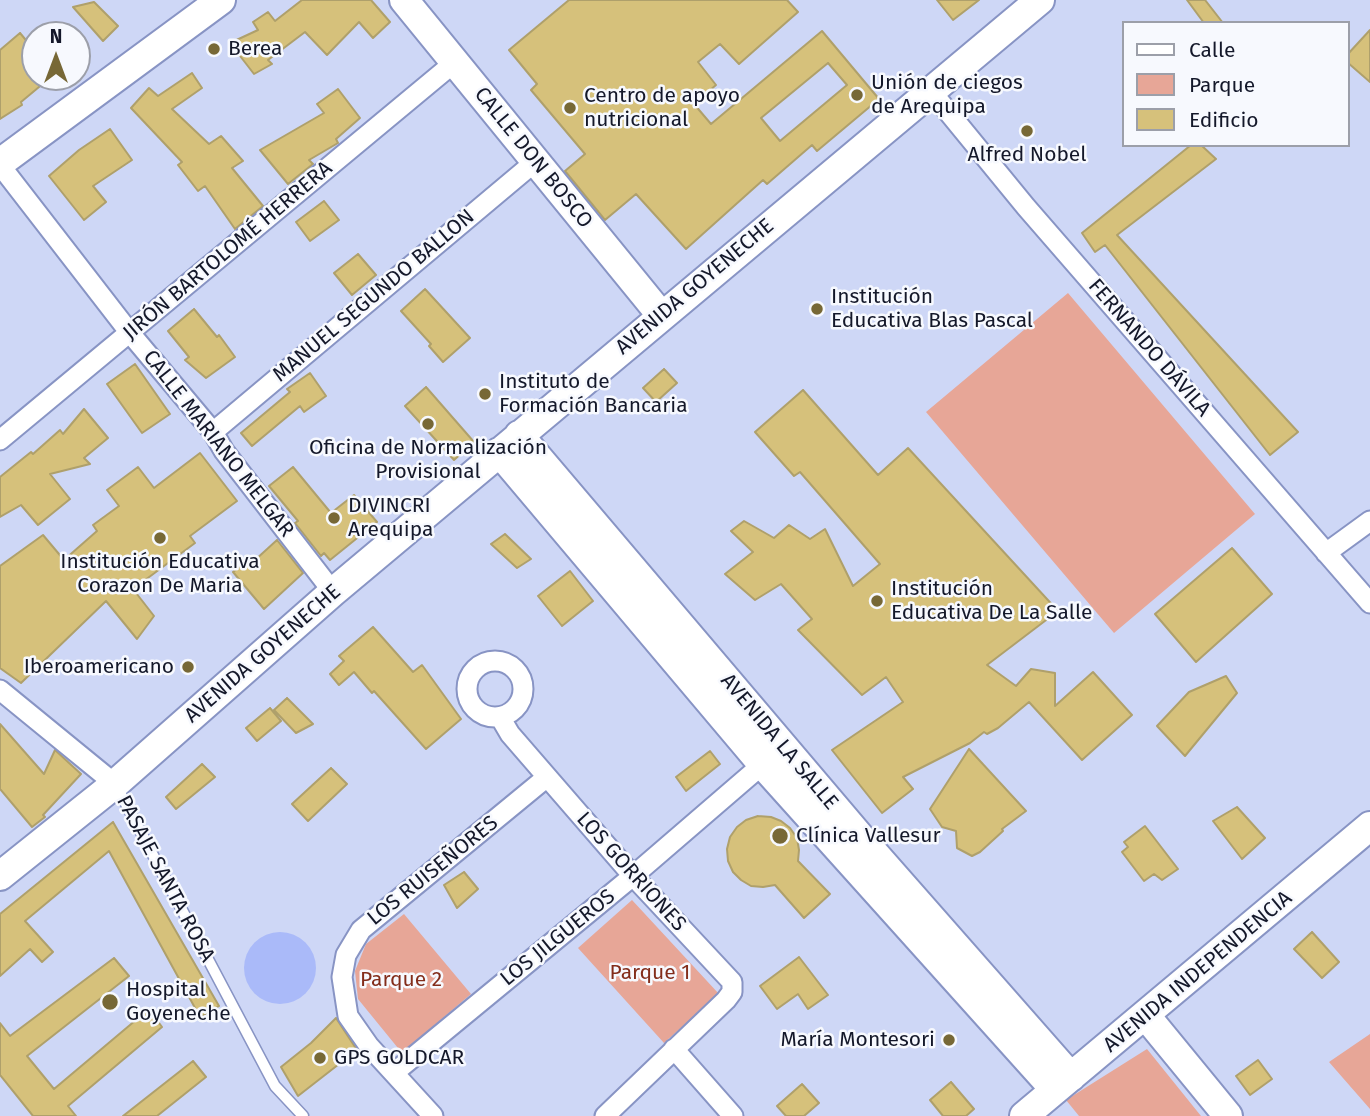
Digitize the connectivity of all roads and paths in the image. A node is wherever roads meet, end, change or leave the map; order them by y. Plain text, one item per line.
1 (221, 0) edge
2 (404, 0) edge
3 (1040, 0) edge
4 (455, 62) junction
5 (931, 91) junction
6 (536, 161) junction
7 (0, 164) edge
8 (662, 315) junction
9 (130, 333) junction
10 (213, 432) junction
11 (0, 440) edge
12 (509, 444) junction
13 (1370, 521) edge
14 (1326, 553) junction
15 (333, 592) junction
16 (1370, 603) edge
17 (0, 690) edge
18 (500, 717) dead end
19 (773, 756) junction
20 (547, 778) junction
21 (115, 784) junction
22 (1370, 826) edge
23 (0, 876) edge
24 (633, 876) junction
25 (1146, 1016) junction
26 (674, 1049) junction
27 (394, 1072) junction
28 (1063, 1084) junction
29 (303, 1116) edge
30 (432, 1116) edge
31 (605, 1116) edge
32 (733, 1116) edge
33 (1024, 1116) edge
34 (1228, 1116) edge

1 - 7 main road
2 - 4 main road, CALLE DON BOSCO
3 - 5 main road, AVENIDA GOYENECHE
4 - 6 main road, CALLE DON BOSCO
4 - 9 street, JIRÓN BARTOLOMÉ HERRERA
5 - 8 main road, AVENIDA GOYENECHE
5 - 14 street, FERNANDO DÁVILA
6 - 8 main road, CALLE DON BOSCO
6 - 10 street, MANUEL SEGUNDO BALLON
7 - 9 street, CALLE MARIANO MELGAR
8 - 12 main road, AVENIDA GOYENECHE
9 - 10 street, CALLE MARIANO MELGAR
9 - 11 street, JIRÓN BARTOLOMÉ HERRERA
10 - 15 street, CALLE MARIANO MELGAR
12 - 15 main road, AVENIDA GOYENECHE
12 - 19 main road, AVENIDA LA SALLE
13 - 14 street
14 - 16 street, FERNANDO DÁVILA
15 - 21 main road, AVENIDA GOYENECHE
17 - 21 street
18 - 20 street, LOS GORRIONES
19 - 24 street, LOS JILGUEROS
19 - 28 main road, AVENIDA LA SALLE
20 - 24 street, LOS GORRIONES
20 - 27 street, LOS RUISEÑORES
21 - 23 main road, AVENIDA GOYENECHE
21 - 29 lane, PASAJE SANTA ROSA
22 - 25 main road, AVENIDA INDEPENDENCIA
24 - 26 street, LOS GORRIONES
24 - 27 street, LOS JILGUEROS
25 - 28 main road, AVENIDA INDEPENDENCIA
25 - 34 main road
26 - 31 street
26 - 32 street
27 - 30 street, LOS RUISEÑORES
28 - 33 main road, AVENIDA INDEPENDENCIA

